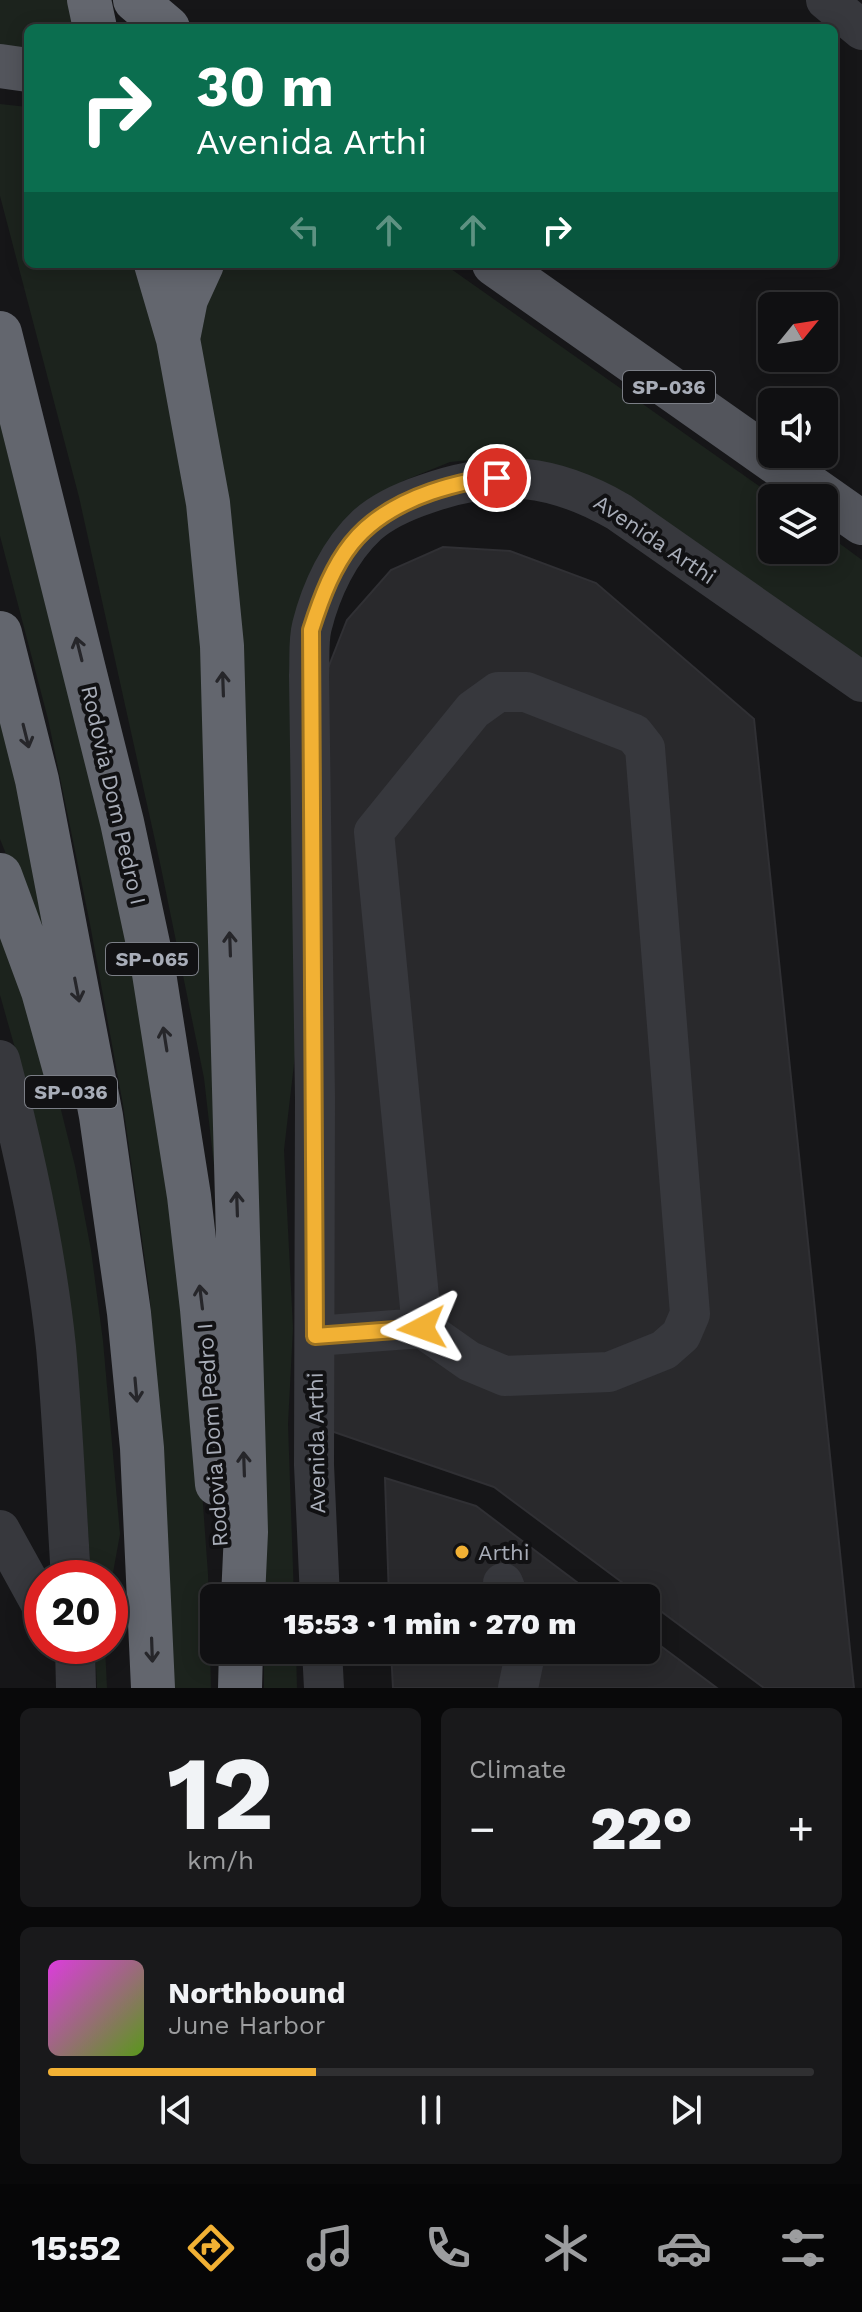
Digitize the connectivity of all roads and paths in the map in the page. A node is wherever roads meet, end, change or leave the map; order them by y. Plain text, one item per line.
1 (89, 0) edge
2 (135, 0) edge
3 (826, 0) edge
4 (94, 24) edge
5 (163, 24) edge
6 (862, 30) edge
7 (157, 268) edge
8 (200, 268) edge
9 (500, 268) edge
10 (0, 333) edge
11 (178, 339) junction
12 (862, 523) edge
13 (0, 633) edge
14 (862, 682) edge
15 (0, 875) edge
16 (0, 1060) edge
17 (129, 1313) junction
18 (422, 1328) junction
19 (315, 1336) junction
20 (0, 1530) edge
21 (70, 1560) edge
22 (24, 1573) edge
23 (222, 1584) edge
24 (244, 1584) edge
25 (319, 1584) edge
26 (226, 1664) edge
27 (241, 1664) edge
28 (323, 1664) edge
29 (523, 1664) edge
30 (153, 1688) edge
31 (227, 1688) edge
32 (240, 1688) edge
33 (324, 1688) edge
34 (518, 1688) edge

1 - 4 highway
2 - 5 highway
3 - 6 street
7 - 11 highway
8 - 11 highway
9 - 12 main road, SP-036
23 -> 10 highway, Rodovia Dom Pedro I / SP-065
24 -> 11 highway
13 -> 17 highway, SP-065
14 - 19 street, Avenida Arthi
15 - 17 highway, SP-036
16 - 21 street
17 -> 30 highway, SP-036
18 - 18 street
18 - 19 street
19 - 25 street, Avenida Arthi
20 - 22 street
26 - 31 highway
27 - 32 highway
28 - 33 street
29 - 34 street

